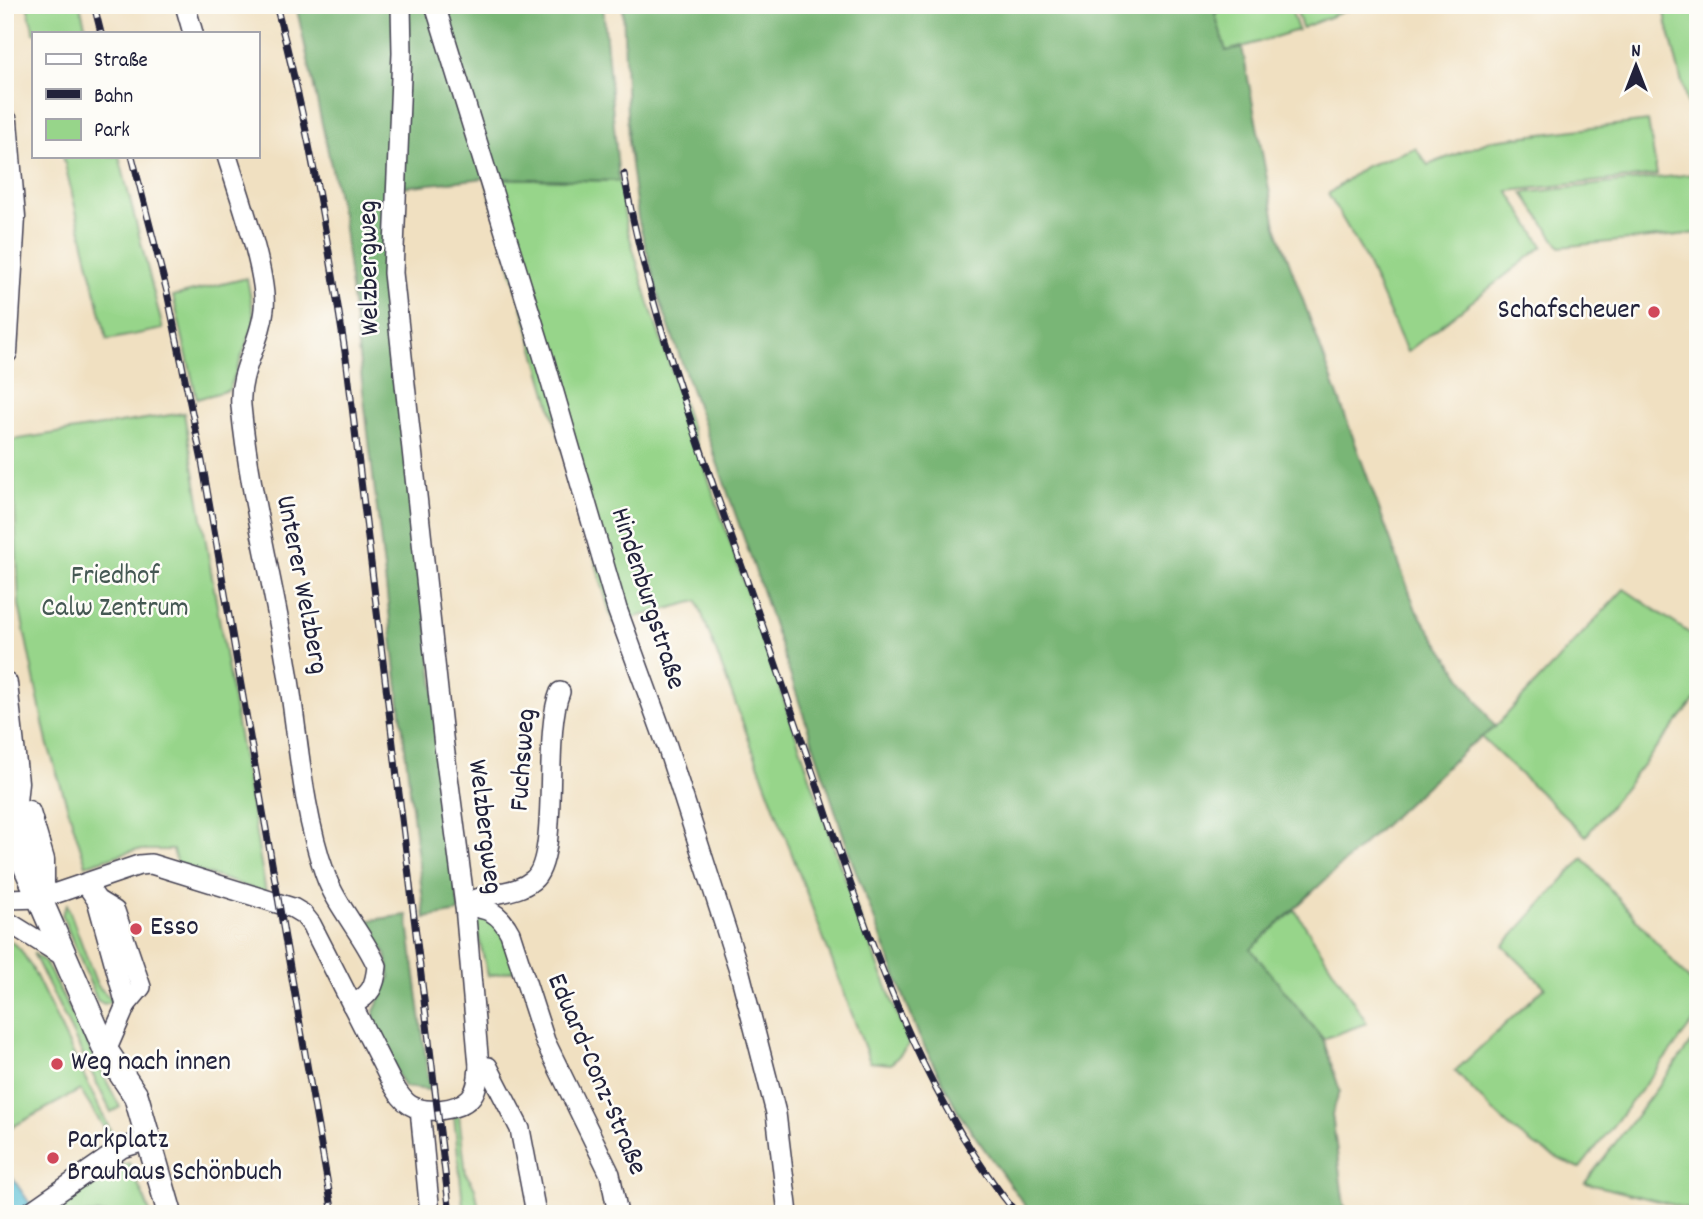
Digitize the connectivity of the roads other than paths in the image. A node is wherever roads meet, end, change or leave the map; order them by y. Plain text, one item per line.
1 (184, 5) edge
2 (401, 5) edge
3 (435, 5) edge
4 (193, 32) edge
5 (5, 121) edge
6 (229, 158) edge
7 (5, 352) edge
8 (5, 684) edge
9 (560, 692) dead end
10 (16, 782) junction
11 (11, 841) edge
12 (91, 892) junction
13 (42, 898) junction
14 (5, 899) edge
15 (465, 906) junction
16 (5, 920) edge
17 (64, 956) junction
18 (126, 1005) junction
19 (352, 1005) junction
20 (87, 1010) junction
21 (106, 1051) junction
22 (479, 1066) junction
23 (420, 1109) junction
24 (148, 1140) junction
25 (35, 1208) edge
26 (535, 1208) dead end
27 (170, 1214) edge
28 (430, 1214) edge
29 (618, 1214) edge
30 (788, 1214) edge

1 - 4 street
2 - 15 street, Welzbergweg
3 - 30 street, Hindenburgstraße
5 - 7 main road
6 - 19 street, Unterer Welzberg
8 - 10 main road
9 - 15 street, Fuchsweg
10 - 11 main road
10 - 13 main road
11 - 13 main road
12 - 13 street
12 - 18 street
12 - 19 street
13 - 14 street
13 - 17 main road
15 - 22 street, Welzbergweg
15 - 29 street, Eduard-Conz-Straße
16 - 17 street
17 - 20 main road
18 - 20 street
18 - 21 street
19 - 23 street
20 - 21 main road
21 - 24 main road
22 - 23 street, Welzbergweg
22 - 26 street
23 - 28 street
24 - 25 street
24 - 27 main road

